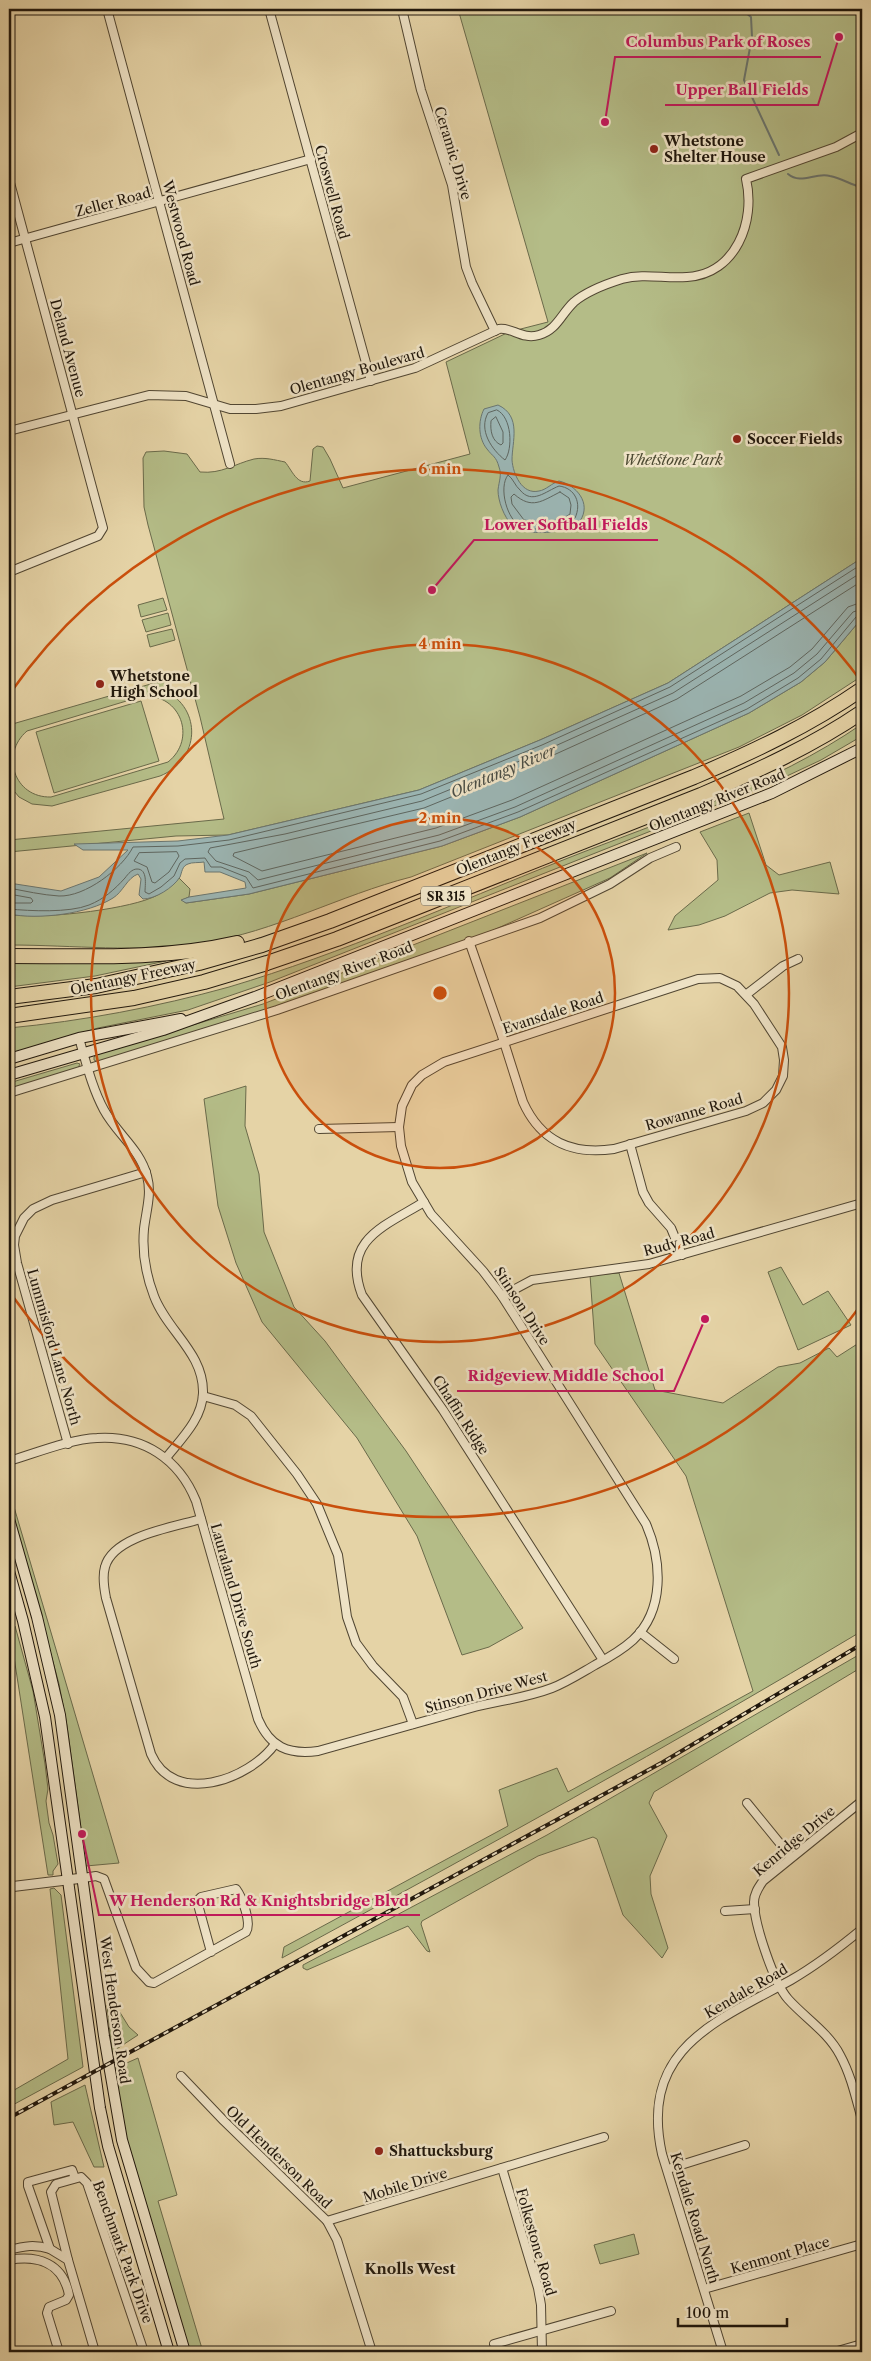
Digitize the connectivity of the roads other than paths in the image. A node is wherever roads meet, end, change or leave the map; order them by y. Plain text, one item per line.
1 (107, 9) edge
2 (269, 9) edge
3 (402, 9) edge
4 (862, 132) edge
5 (311, 160) junction
6 (9, 179) edge
7 (159, 202) junction
8 (25, 239) junction
9 (9, 243) edge
10 (495, 331) junction
11 (371, 381) junction
12 (214, 404) junction
13 (73, 414) junction
14 (9, 431) edge
15 (230, 464) dead end
16 (9, 572) edge
17 (862, 688) edge
18 (862, 712) edge
19 (860, 748) edge
20 (676, 847) dead end
21 (330, 921) junction
22 (469, 941) junction
23 (9, 956) edge
24 (798, 959) dead end
25 (747, 994) junction
26 (9, 997) edge
27 (9, 1016) edge
28 (195, 1017) junction
29 (79, 1038) junction
30 (504, 1042) junction
31 (84, 1053) junction
32 (9, 1059) edge
33 (89, 1069) junction
34 (9, 1075) edge
35 (9, 1093) edge
36 (399, 1127) junction
37 (319, 1129) dead end
38 (630, 1144) junction
39 (146, 1172) junction
40 (424, 1202) junction
41 (862, 1203) edge
42 (682, 1255) junction
43 (502, 1296) junction
44 (203, 1396) junction
45 (68, 1444) junction
46 (166, 1458) junction
47 (9, 1461) edge
48 (9, 1519) edge
49 (201, 1519) junction
50 (9, 1571) edge
51 (658, 1584) joint
52 (640, 1632) junction
53 (674, 1659) dead end
54 (603, 1660) junction
55 (413, 1724) junction
56 (275, 1744) junction
57 (862, 1801) edge
58 (747, 1803) dead end
59 (791, 1857) junction
60 (83, 1878) junction
61 (68, 1879) junction
62 (9, 1887) edge
63 (755, 1909) junction
64 (725, 1911) dead end
65 (862, 1929) edge
66 (211, 1952) junction
67 (780, 1986) junction
68 (181, 2076) dead end
69 (660, 2090) joint
70 (862, 2120) edge
71 (604, 2137) dead end
72 (745, 2145) dead end
73 (502, 2168) junction
74 (668, 2169) junction
75 (75, 2178) junction
76 (327, 2222) junction
77 (862, 2244) edge
78 (50, 2249) junction
79 (9, 2250) edge
80 (9, 2260) edge
81 (68, 2260) junction
82 (704, 2289) junction
83 (611, 2311) dead end
84 (541, 2331) junction
85 (494, 2344) dead end
86 (862, 2344) edge
87 (59, 2352) edge
88 (95, 2352) edge
89 (144, 2352) edge
90 (169, 2352) edge
91 (185, 2352) edge
92 (372, 2352) edge
93 (542, 2352) edge
94 (723, 2352) edge
95 (834, 2352) edge

1 - 7 street, Westwood Road
2 - 5 street, Croswell Road
3 - 10 street, Ceramic Drive
4 - 10 street
5 - 7 street, Zeller Road
5 - 11 street, Croswell Road
6 - 8 street, Deland Avenue
7 - 8 street, Zeller Road
7 - 12 street, Westwood Road
8 - 9 street, Zeller Road
8 - 13 street, Deland Avenue
10 - 11 street, Olentangy Boulevard
11 - 12 street, Olentangy Boulevard
12 - 13 street, Olentangy Boulevard
12 - 15 street, Westwood Road
13 - 14 street, Olentangy Boulevard
13 - 16 street, Deland Avenue
17 - 21 highway, Olentangy Freeway / SR 315
18 - 27 highway, Olentangy Freeway / SR 315
19 - 28 main road, Olentangy River Road
20 - 22 street, Olentangy River Road
21 - 23 highway
21 - 26 highway, Olentangy Freeway / SR 315
22 - 30 street
22 - 33 street, Olentangy River Road
24 - 25 street
25 - 30 street, Evansdale Road
25 - 38 street, Rowanne Road
28 - 29 main road, Olentangy River Road
28 - 31 main road, Olentangy River Road
29 - 31 street
29 - 32 main road, Olentangy River Road
30 - 36 street, Evansdale Road
30 - 38 street, Rowanne Road
31 - 33 street
31 - 34 main road, Olentangy River Road
33 - 35 street, Olentangy River Road
33 - 39 street
36 - 37 street
36 - 40 street, Stinson Drive
38 - 42 street
39 - 44 street
39 - 45 street, Lummisford Lane North
40 - 43 street, Stinson Drive
40 - 54 street, Chaffin Ridge
41 - 42 street, Rudy Road
42 - 43 street, Rudy Road
43 - 51 street, Stinson Drive
44 - 46 street
44 - 55 street
45 - 46 street, Lauraland Drive South
45 - 47 street, Lauraland Drive South
46 - 49 street, Lauraland Drive South
48 - 60 main road, West Henderson Road
49 - 56 street, Lauraland Drive South
49 - 56 street
50 - 61 main road
51 - 52 street, Stinson Drive West
52 - 53 street
52 - 54 street, Stinson Drive West
54 - 55 street, Stinson Drive West
55 - 56 street, Stinson Drive West
57 - 59 street, Kenridge Drive
58 - 59 street
59 - 63 street, Kenridge Drive
60 - 61 street
60 - 66 street
60 - 91 main road, West Henderson Road
61 - 62 street
61 - 90 main road
63 - 64 street
63 - 67 street
65 - 67 street, Kendale Road
66 - 66 street
67 - 69 street, Kendale Road
67 - 70 street
68 - 76 street, Old Henderson Road
69 - 74 street, Kendale Road North
71 - 73 street, Mobile Drive
72 - 74 street
73 - 76 street, Mobile Drive
73 - 84 street, Folkestone Road
74 - 82 street, Kendale Road North
75 - 78 street
75 - 81 street, Benchmark Park Drive
75 - 89 street, Benchmark Park Drive
76 - 92 street, Old Henderson Road
77 - 82 street, Kenmont Place
78 - 79 street
78 - 81 street
80 - 87 street
81 - 88 street, Benchmark Park Drive
82 - 94 street, Kendale Road North
83 - 84 street
84 - 85 street
84 - 93 street, Folkestone Road
86 - 95 street

